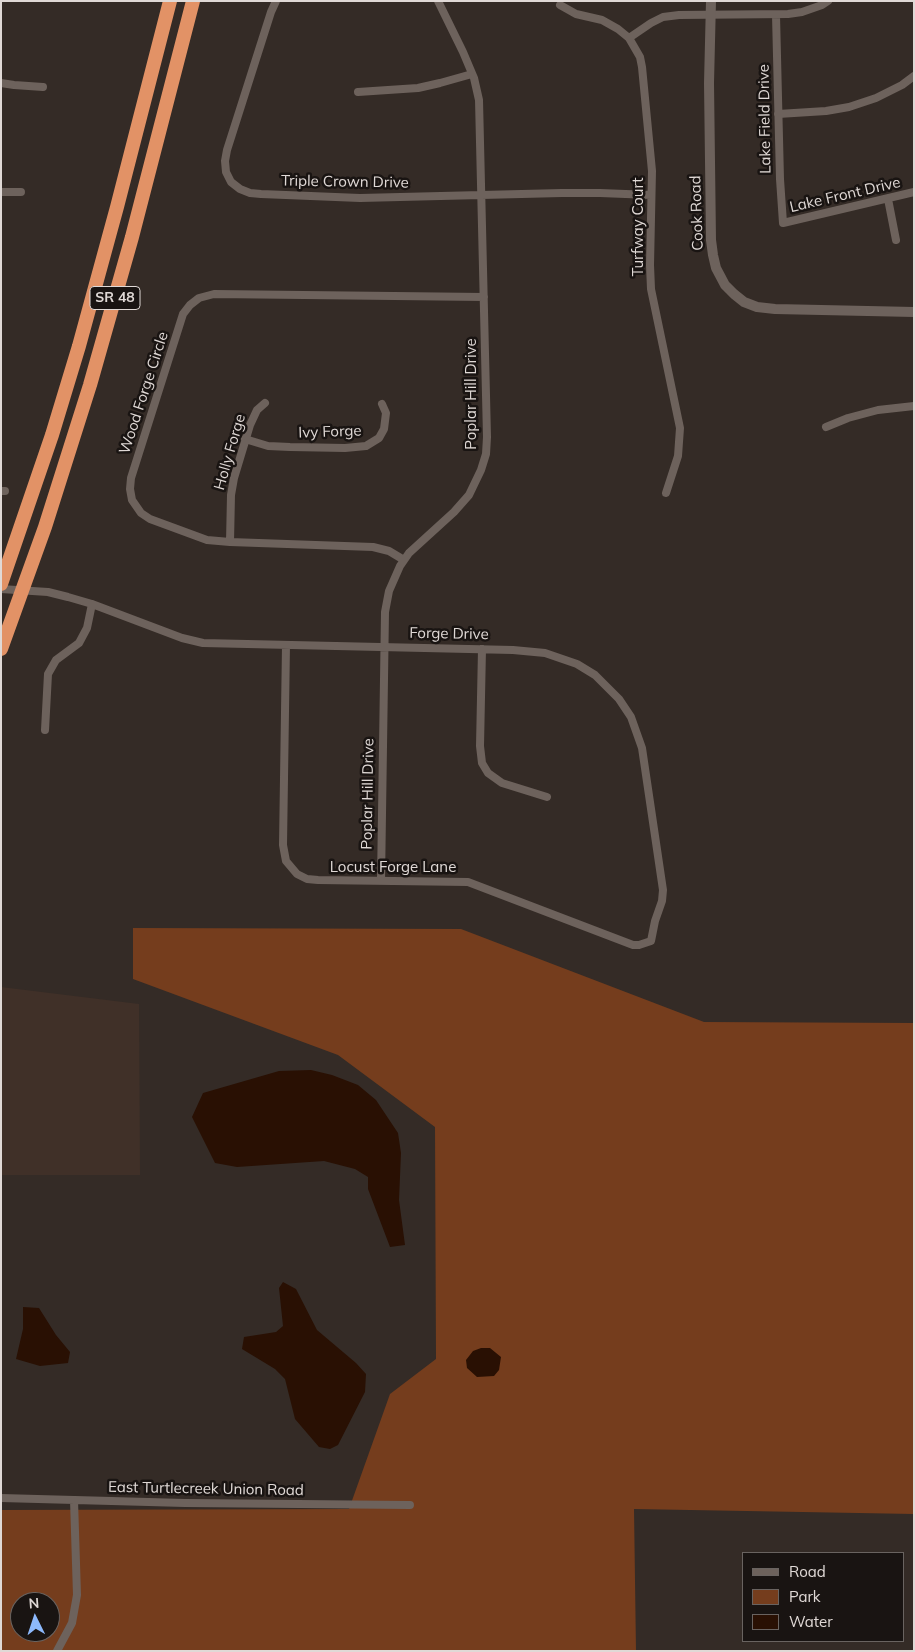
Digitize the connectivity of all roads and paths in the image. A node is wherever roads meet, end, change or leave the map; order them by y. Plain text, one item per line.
1 (170, 1) edge
2 (193, 1) edge
3 (276, 1) edge
4 (438, 1) edge
5 (710, 1) edge
6 (828, 1) edge
7 (560, 4) dead end
8 (711, 15) junction
9 (776, 15) junction
10 (629, 38) junction
11 (472, 74) junction
12 (914, 76) edge
13 (1, 83) edge
14 (43, 87) dead end
15 (358, 92) dead end
16 (778, 114) junction
17 (1, 192) edge
18 (21, 192) dead end
19 (914, 192) edge
20 (482, 195) junction
21 (651, 195) junction
22 (888, 199) junction
23 (783, 224) joint
24 (896, 240) dead end
25 (484, 297) junction
26 (914, 312) edge
27 (265, 403) dead end
28 (382, 404) dead end
29 (914, 406) edge
30 (826, 427) dead end
31 (245, 440) junction
32 (666, 493) dead end
33 (230, 542) junction
34 (404, 560) junction
35 (1, 584) edge
36 (1, 589) edge
37 (22, 590) junction
38 (92, 604) junction
39 (286, 645) junction
40 (384, 647) junction
41 (1, 648) edge
42 (482, 649) junction
43 (45, 730) dead end
44 (547, 797) dead end
45 (380, 880) junction
46 (651, 941) joint
47 (1, 1498) edge
48 (74, 1500) junction
49 (410, 1505) dead end
50 (57, 1651) edge

1 - 35 highway, SR 48
2 - 37 highway, SR 48
3 - 20 street, Triple Crown Drive
4 - 11 street, Poplar Hill Drive
5 - 8 street, Cook Road
6 - 9 street
7 - 10 street, Turfway Court
8 - 9 street
8 - 10 street
8 - 26 street, Cook Road
9 - 16 street, Lake Field Drive
10 - 21 street, Turfway Court
11 - 15 street
11 - 20 street, Poplar Hill Drive
12 - 16 street
13 - 14 street
16 - 23 street, Lake Field Drive
17 - 18 street
19 - 22 street, Lake Front Drive
20 - 21 street, Triple Crown Drive
20 - 25 street, Poplar Hill Drive
21 - 32 street, Turfway Court
22 - 23 street, Lake Front Drive
22 - 24 street
25 - 33 street, Wood Forge Circle
25 - 34 street, Poplar Hill Drive
27 - 31 street, Holly Forge
28 - 31 street, Ivy Forge
29 - 30 street
31 - 33 street, Holly Forge
33 - 34 street, Wood Forge Circle
34 - 40 street, Poplar Hill Drive
36 - 37 street, Forge Drive
37 - 38 street, Forge Drive
37 - 41 highway, SR 48
38 - 39 street, Forge Drive
38 - 43 street
39 - 40 street, Forge Drive
39 - 45 street, Locust Forge Lane
40 - 42 street, Forge Drive
40 - 45 street, Poplar Hill Drive
42 - 44 street
42 - 46 street, Forge Drive
45 - 46 street, Locust Forge Lane
47 - 48 street, East Turtlecreek Union Road
48 - 49 street, East Turtlecreek Union Road
48 - 50 street

